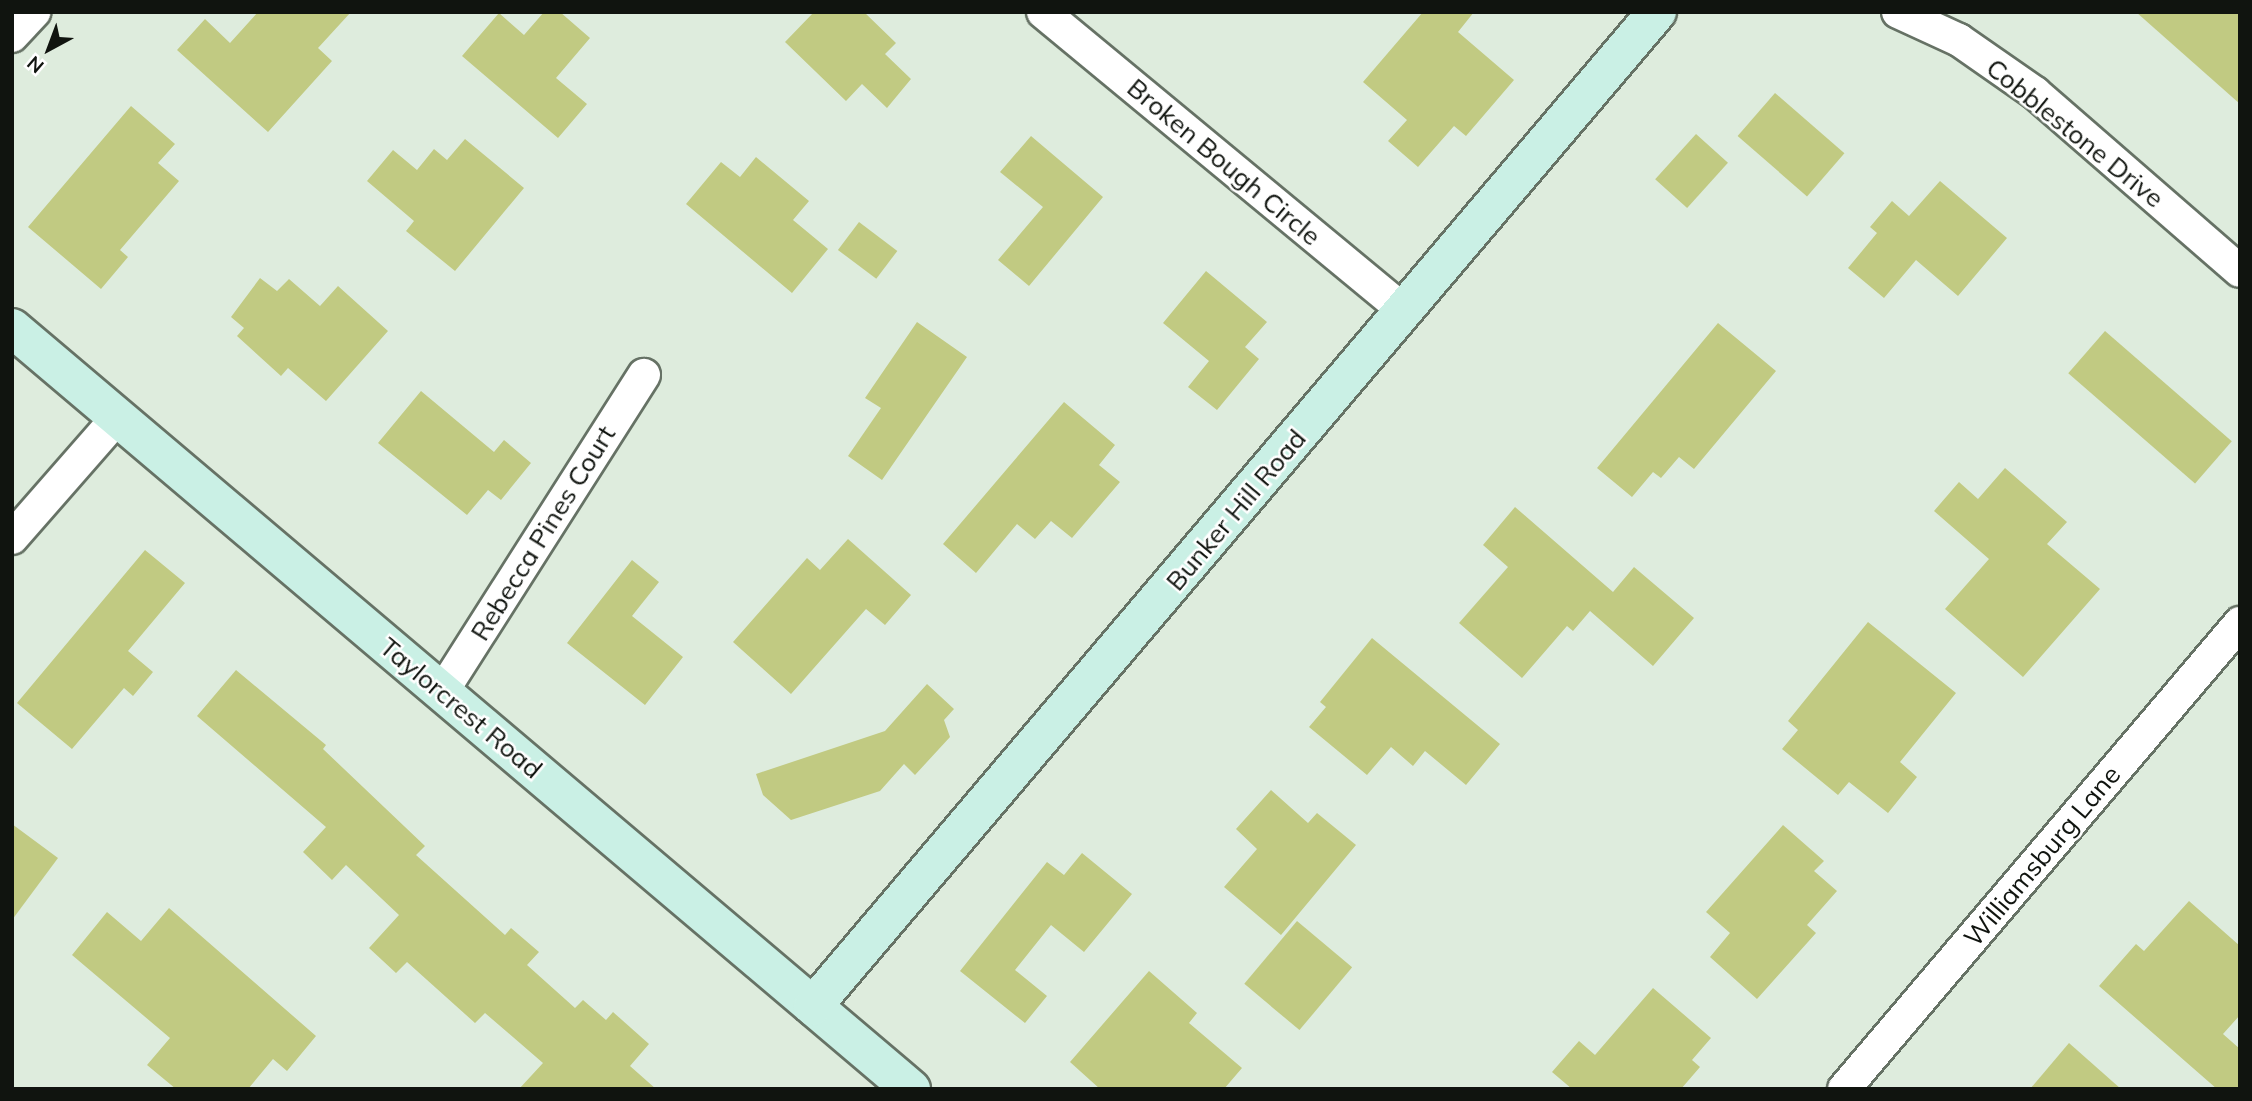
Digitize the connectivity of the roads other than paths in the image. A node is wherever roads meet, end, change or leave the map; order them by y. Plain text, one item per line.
1 (34, 12) edge
2 (1043, 12) edge
3 (1657, 12) edge
4 (1898, 12) edge
5 (12, 36) edge
6 (2240, 271) edge
7 (1405, 311) junction
8 (12, 328) edge
9 (644, 375) dead end
10 (118, 417) junction
11 (12, 538) edge
12 (2240, 623) edge
13 (442, 692) junction
14 (813, 1006) junction
15 (911, 1089) edge
16 (1844, 1089) edge

1 - 5 street
2 - 7 street, Broken Bough Circle
3 - 7 street, Bunker Hill Road
4 - 6 street, Cobblestone Drive
7 - 14 street, Bunker Hill Road
8 - 10 street, Taylorcrest Road
9 - 13 street, Rebecca Pines Court
10 - 11 street
10 - 13 street, Taylorcrest Road
12 - 16 street, Williamsburg Lane
13 - 14 street, Taylorcrest Road
14 - 15 street, Taylorcrest Road

